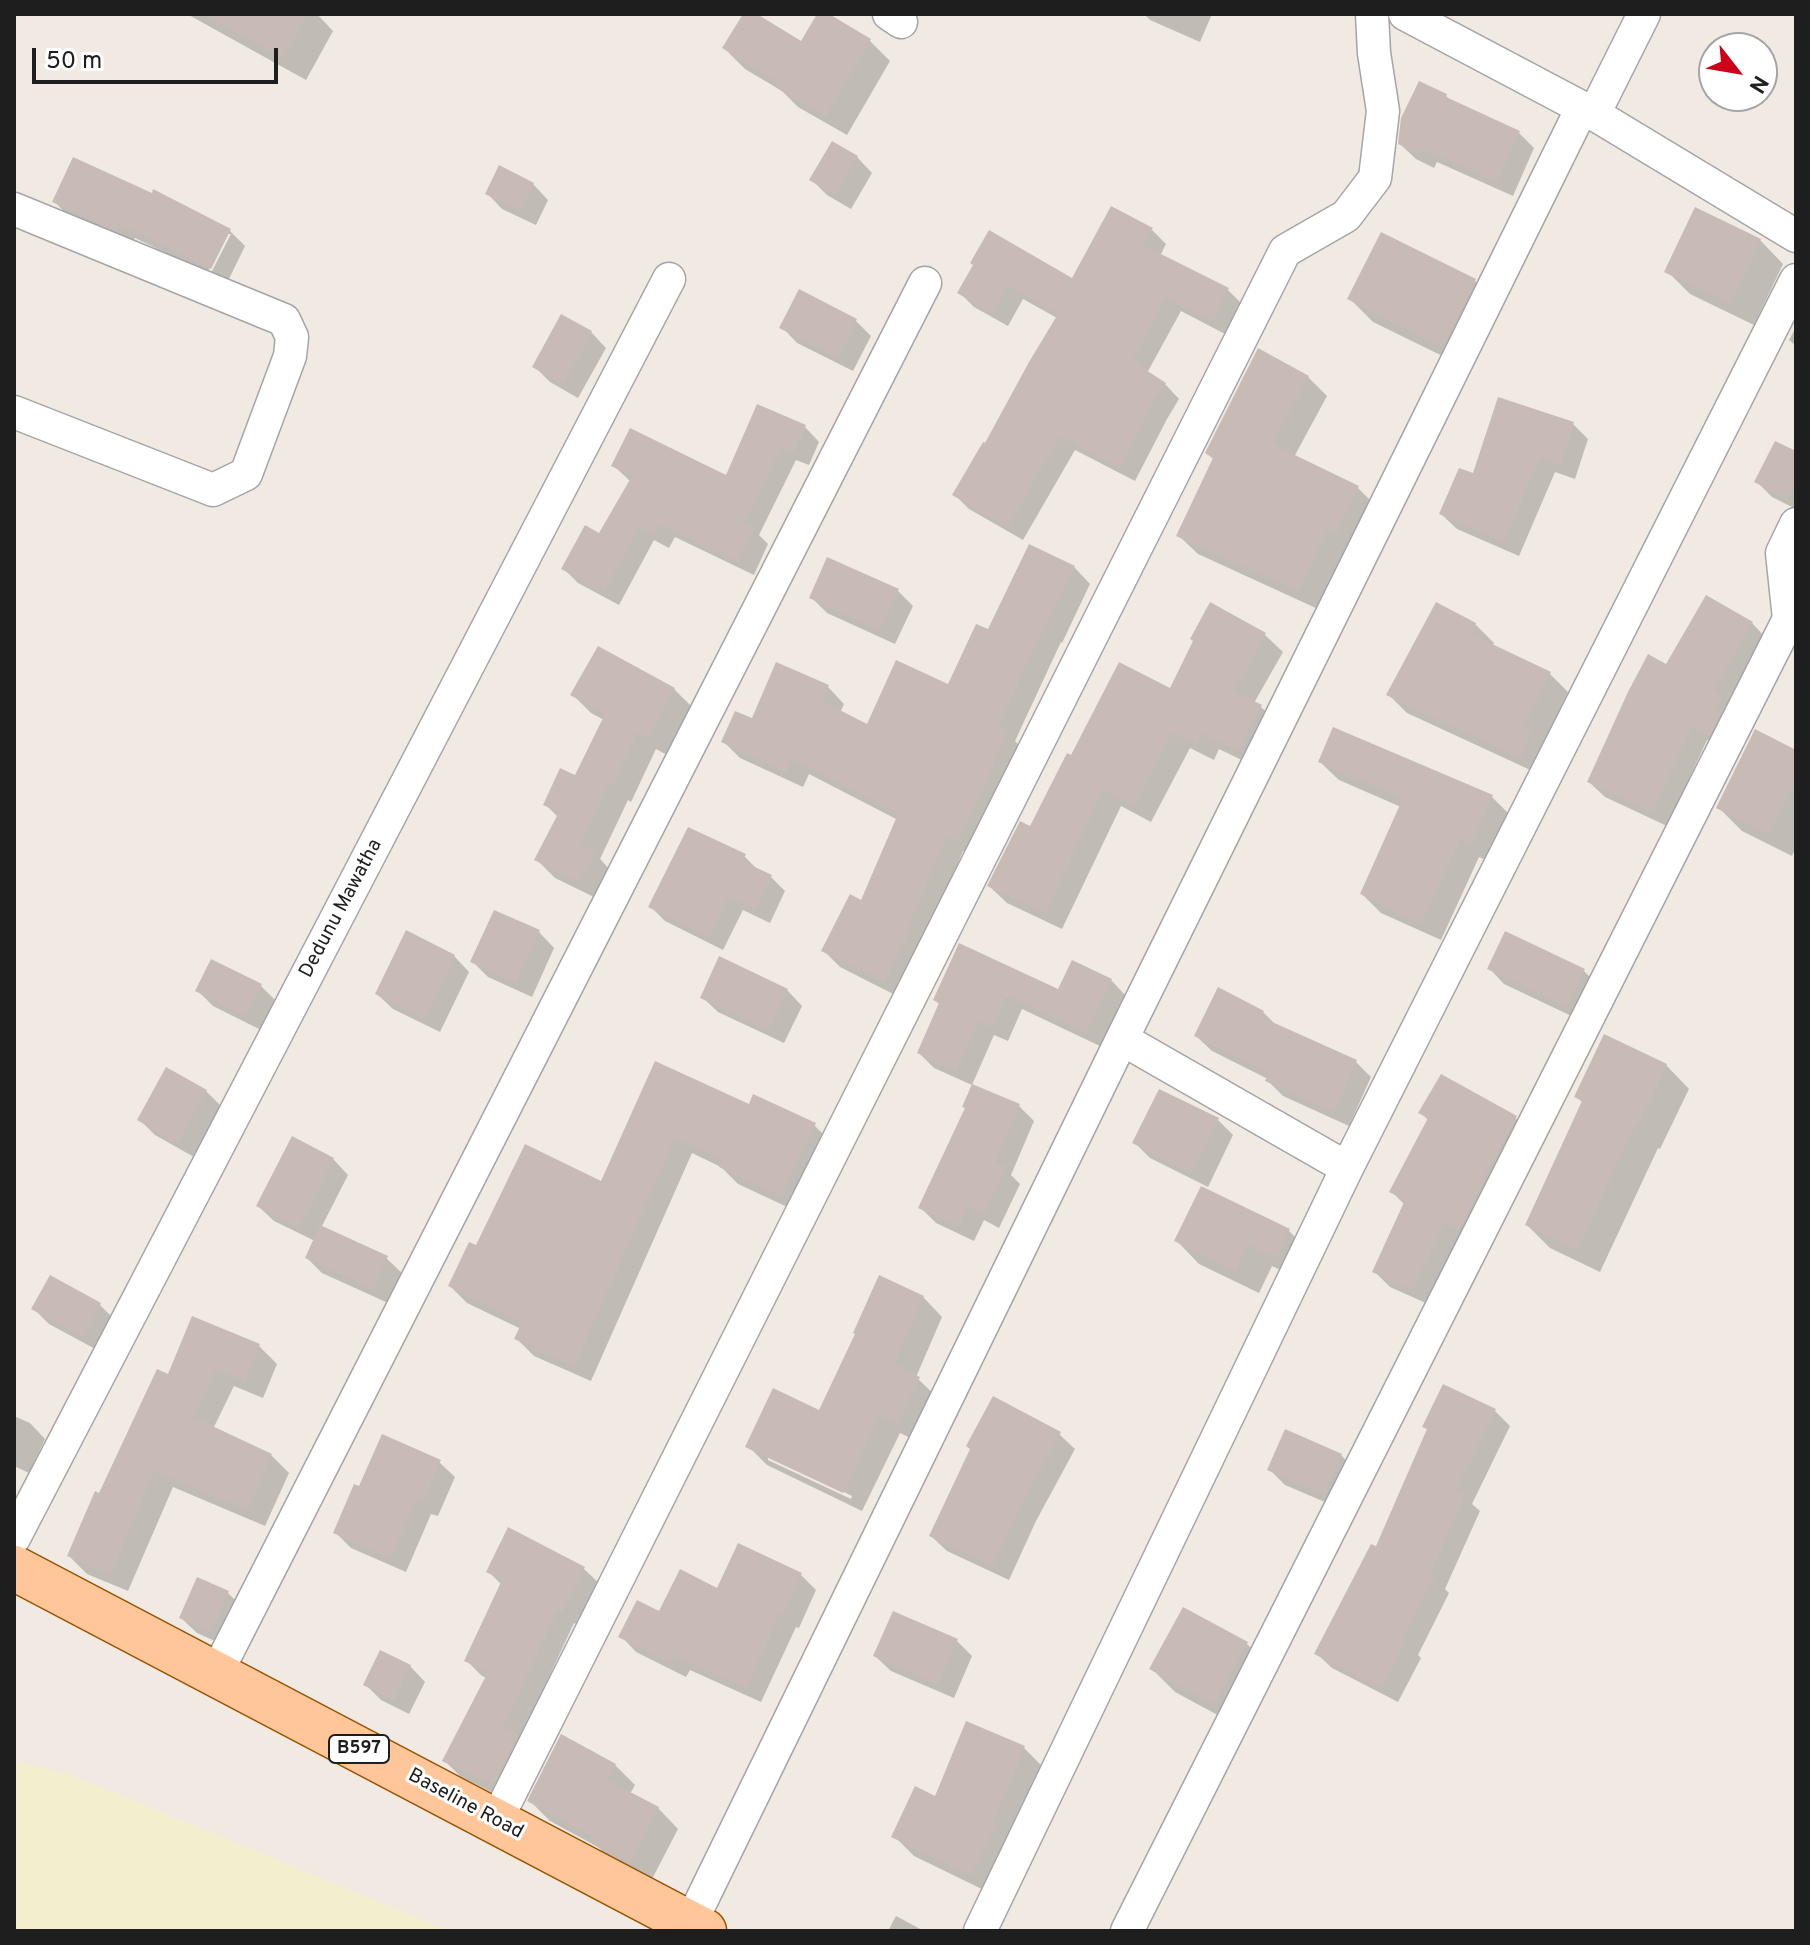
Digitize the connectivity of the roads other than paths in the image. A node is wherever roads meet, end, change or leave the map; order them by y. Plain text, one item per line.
1 (1372, 14) edge
2 (1405, 14) edge
3 (1644, 14) edge
4 (1588, 111) junction
5 (14, 209) edge
6 (1796, 236) edge
7 (669, 279) dead end
8 (1796, 280) edge
9 (925, 283) dead end
10 (14, 412) edge
11 (1796, 524) edge
12 (1122, 1039) junction
13 (1347, 1168) junction
14 (14, 1538) edge
15 (14, 1568) edge
16 (216, 1674) junction
17 (496, 1821) junction
18 (697, 1927) edge
19 (980, 1931) edge
20 (1127, 1931) edge

1 - 17 street
2 - 4 street
3 - 4 street
4 - 6 street
4 - 12 street
5 - 10 street
7 - 14 street, Dedunu Mawatha
8 - 13 street
9 - 16 street
11 - 20 street
12 - 13 street
12 - 18 street
13 - 19 street
15 - 16 main road, Baseline Road / B597
16 - 17 main road, Baseline Road / B597
17 - 18 main road, Baseline Road / B597

